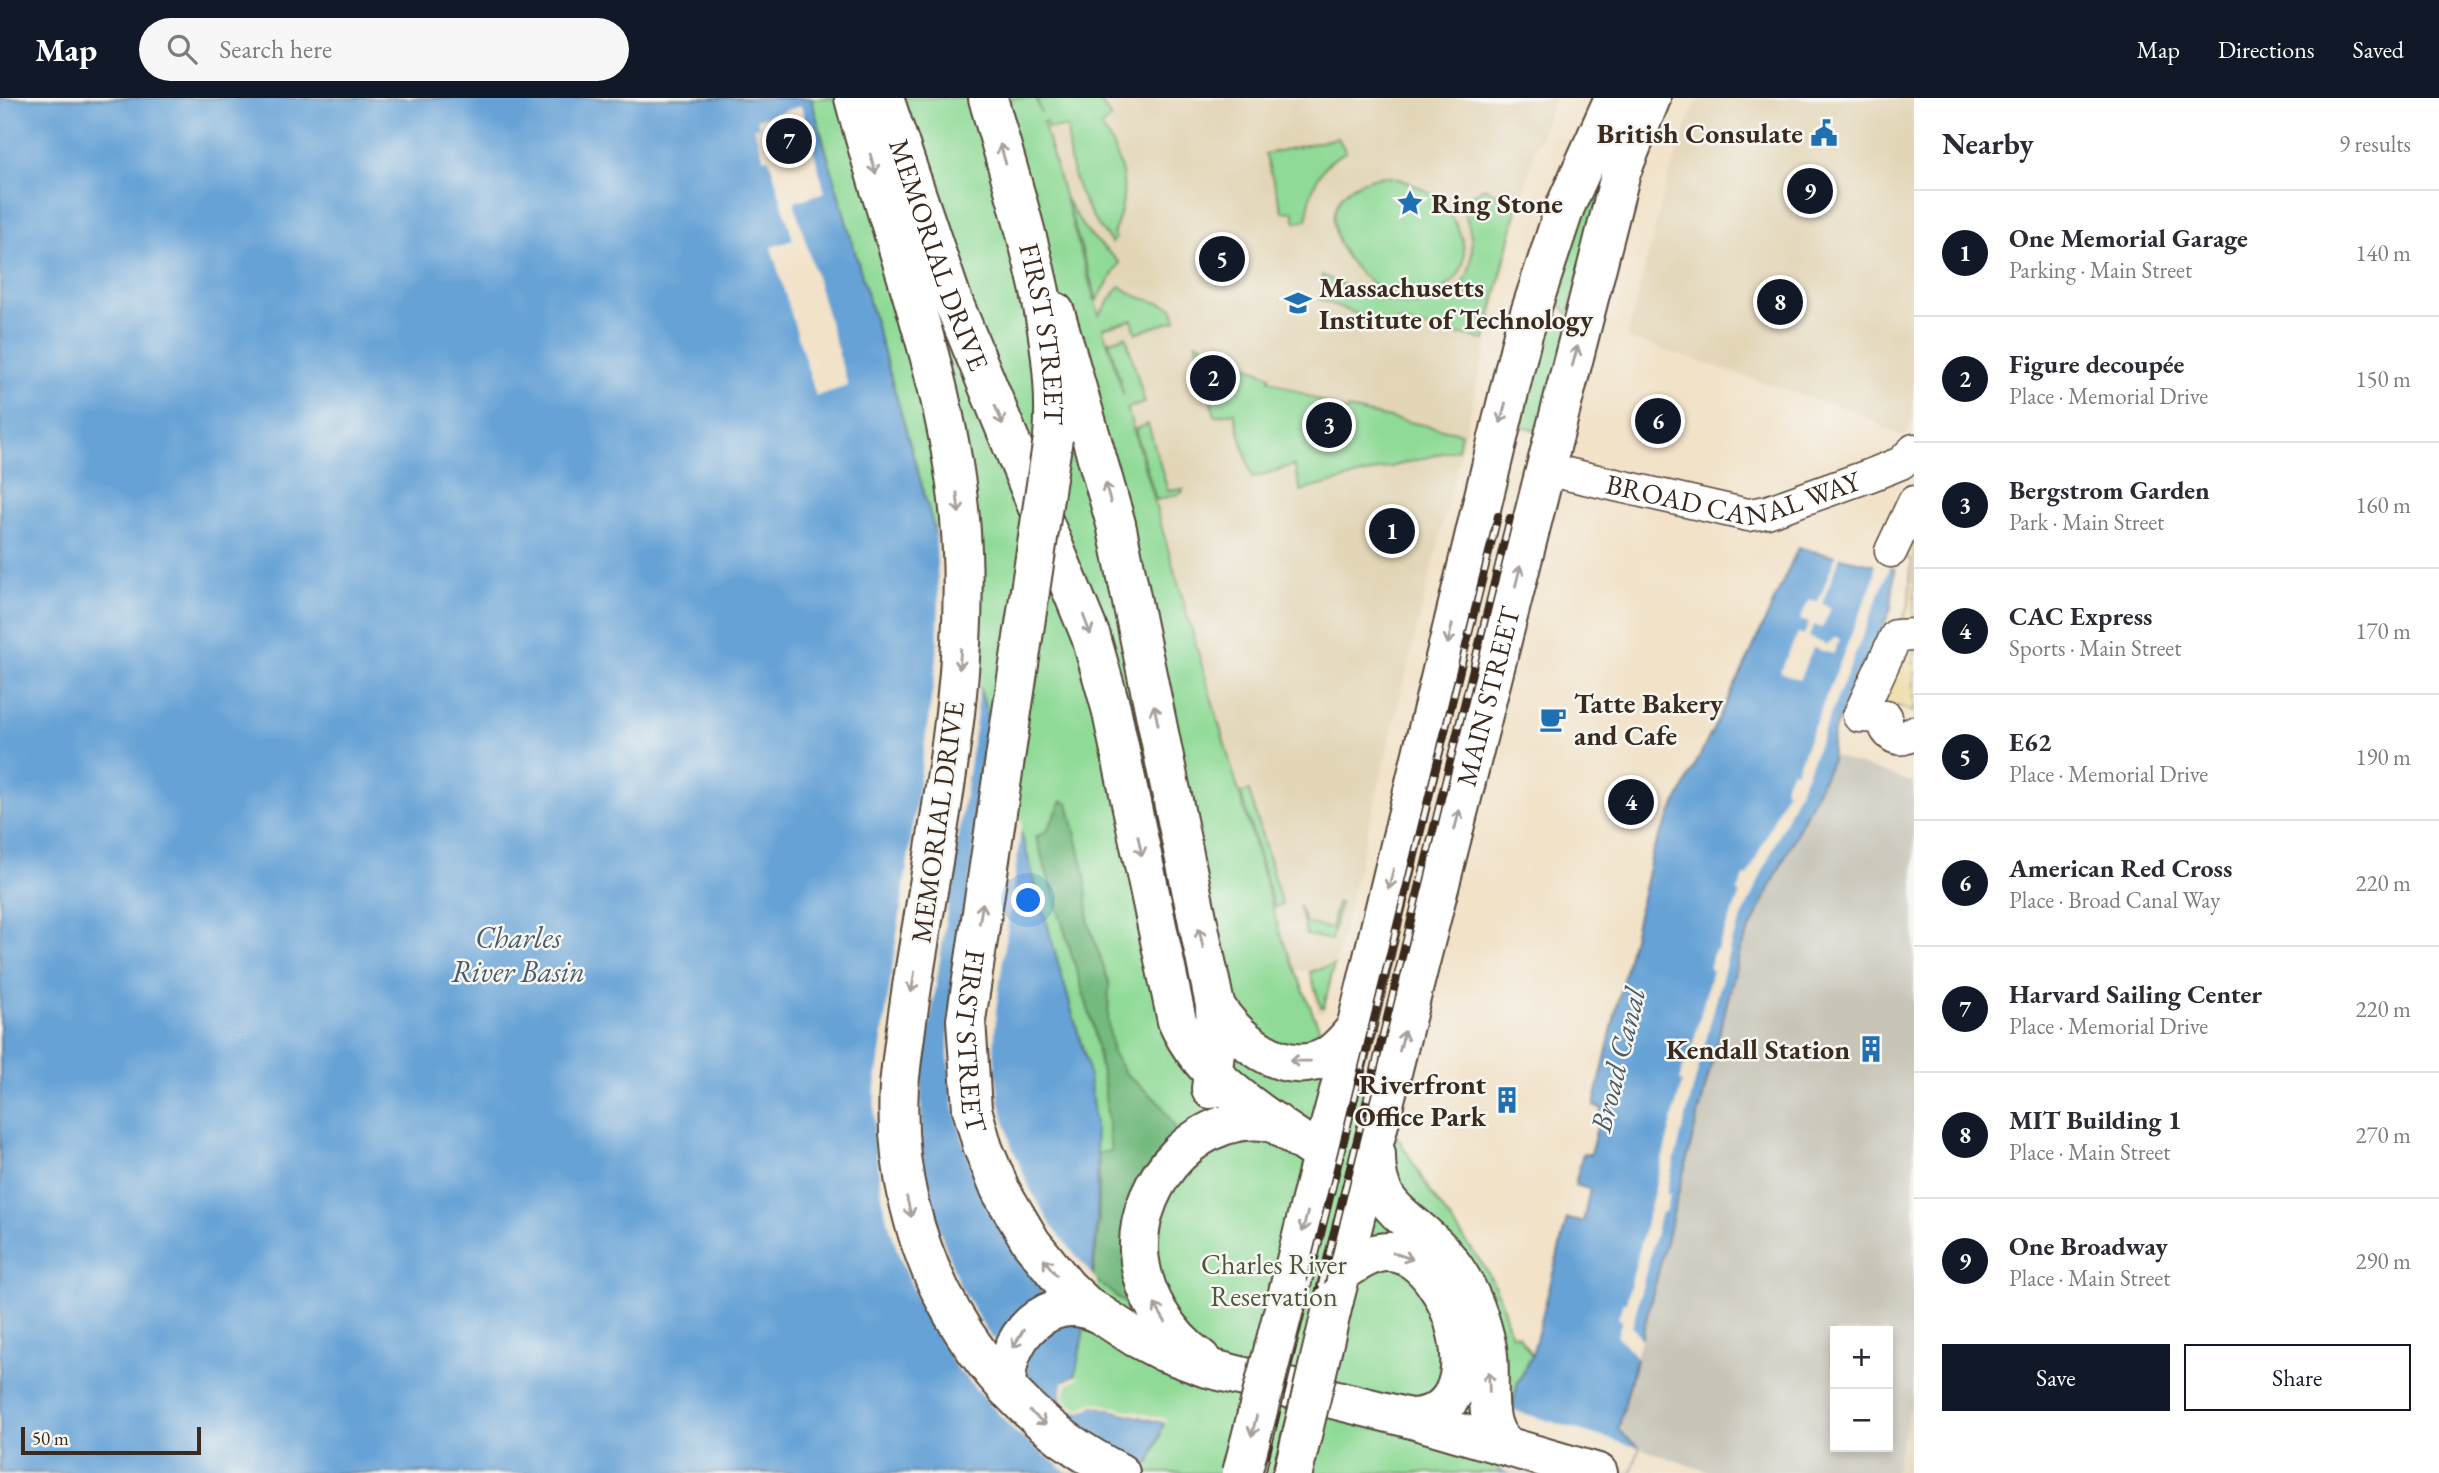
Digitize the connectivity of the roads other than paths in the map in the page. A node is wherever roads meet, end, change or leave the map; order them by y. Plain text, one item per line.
1 (854, 98) edge
2 (884, 98) edge
3 (988, 98) edge
4 (1614, 98) edge
5 (1651, 98) edge
6 (1019, 210) junction
7 (1914, 450) edge
8 (1545, 469) junction
9 (1914, 502) edge
10 (1891, 551) dead end
11 (1914, 635) edge
12 (1914, 732) edge
13 (1215, 1005) junction
14 (1356, 1028) junction
15 (1213, 1074) junction
16 (1276, 1123) junction
17 (1194, 1141) junction
18 (1376, 1143) junction
19 (1322, 1156) junction
20 (1338, 1286) junction
21 (1098, 1314) junction
22 (1228, 1374) junction
23 (1007, 1389) junction
24 (1409, 1418) junction
25 (1505, 1445) junction
26 (1120, 1473) edge
27 (1242, 1473) edge
28 (1293, 1473) edge
29 (1598, 1473) edge

1 -> 23 main road, MEMORIAL DRIVE
2 -> 15 main road, MEMORIAL DRIVE
6 -> 3 main road
4 -> 14 main road, MAIN STREET
8 -> 5 main road, MAIN STREET
13 -> 6 main road
21 -> 6 main road, FIRST STREET, bridge
7 - 8 street, BROAD CANAL WAY
18 -> 8 main road, MAIN STREET
9 - 10 street
11 - 12 street
14 -> 13 main road
13 - 15 main road
14 - 19 main road, MAIN STREET
15 - 16 main road, MEMORIAL DRIVE
15 - 17 main road
16 - 17 main road
16 - 19 main road, MEMORIAL DRIVE
22 -> 17 main road
18 - 20 main road, MAIN STREET
25 -> 18 main road
19 -> 27 main road, MAIN STREET, bridge
20 -> 24 main road
20 - 28 main road, MAIN STREET, bridge
21 - 22 main road, FIRST STREET
21 -> 23 main road
22 - 24 main road, FIRST STREET
23 -> 26 main road, MEMORIAL DRIVE
24 - 25 main road, FIRST STREET
25 - 29 main road, FIRST STREET

